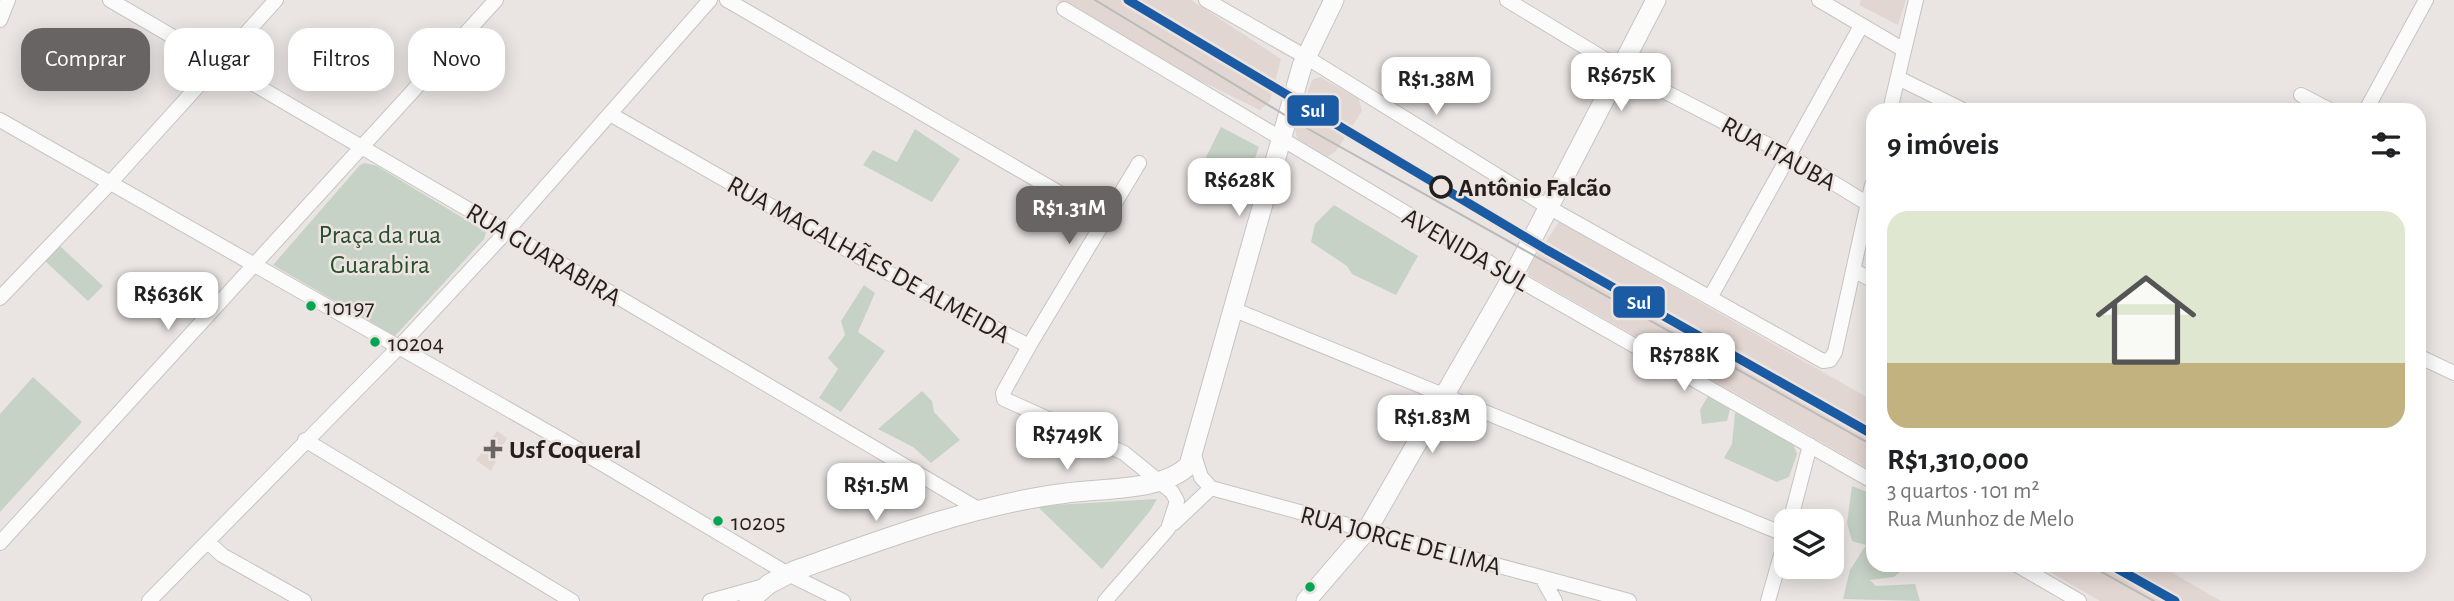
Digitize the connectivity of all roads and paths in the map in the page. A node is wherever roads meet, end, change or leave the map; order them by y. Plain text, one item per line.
1 (8, 0) edge
2 (110, 0) edge
3 (276, 0) edge
4 (496, 0) edge
5 (710, 0) edge
6 (727, 0) edge
7 (1206, 0) edge
8 (1334, 0) edge
9 (1507, 0) edge
10 (1656, 0) edge
11 (1819, 0) edge
12 (1916, 0) edge
13 (2426, 0) edge
14 (1064, 9) dead end
15 (0, 20) edge
16 (1861, 26) junction
17 (252, 28) edge
18 (164, 31) edge
19 (1904, 50) junction
20 (1306, 57) junction
21 (1621, 69) junction
22 (1898, 78) junction
23 (195, 91) edge
24 (268, 91) edge
25 (2301, 95) dead end
26 (1892, 103) edge
27 (1949, 103) edge
28 (2316, 103) edge
29 (2370, 103) edge
30 (610, 114) junction
31 (0, 120) edge
32 (1281, 141) junction
33 (362, 144) junction
34 (1788, 155) junction
35 (1139, 163) dead end
36 (111, 182) junction
37 (1866, 203) edge
38 (1548, 208) junction
39 (1866, 213) edge
40 (1106, 220) junction
41 (506, 232) junction
42 (253, 264) junction
43 (1853, 270) junction
44 (1513, 276) junction
45 (1866, 277) edge
46 (1711, 296) junction
47 (0, 298) edge
48 (1235, 310) junction
49 (399, 346) junction
50 (1029, 346) junction
51 (2426, 360) edge
52 (2454, 373) edge
53 (1442, 395) junction
54 (305, 440) junction
55 (1810, 445) junction
56 (1194, 455) junction
57 (1866, 478) edge
58 (1161, 483) junction
59 (1211, 488) junction
60 (978, 509) junction
61 (1793, 509) edge
62 (1168, 529) junction
63 (1367, 530) junction
64 (1774, 530) edge
65 (208, 542) junction
66 (0, 543) edge
67 (2029, 572) edge
68 (788, 574) junction
69 (1542, 578) junction
70 (1774, 579) edge
71 (769, 584) junction
72 (149, 601) edge
73 (304, 601) edge
74 (572, 601) edge
75 (709, 601) edge
76 (749, 601) edge
77 (843, 601) edge
78 (1105, 601) edge
79 (1306, 601) edge
80 (1555, 601) edge
81 (1629, 601) edge
82 (1768, 601) edge
83 (2079, 601) edge

1 - 15 street
2 - 18 street, RUA GUARABIRA
3 - 17 street
4 - 33 street
5 - 30 street
6 - 40 street
7 - 20 street
8 - 20 main road
9 - 21 street, RUA ITAUBA
10 - 21 main road
11 - 16 street
12 - 19 street
13 - 29 street
14 - 32 street, AVENIDA SUL
16 - 19 street
16 - 34 street
19 - 22 street
20 - 32 main road
20 - 38 street
21 - 34 street, RUA ITAUBA
21 - 38 main road
22 - 26 street
22 - 27 street
23 - 36 street
24 - 33 street, RUA GUARABIRA
25 - 28 street
30 - 41 street
30 - 50 street, RUA MAGALHÃES DE ALMEIDA
31 - 36 street
32 - 44 street, AVENIDA SUL
32 - 48 main road
33 - 41 street, RUA GUARABIRA
33 - 42 street
34 - 37 street, RUA ITAUBA
34 - 46 street
35 - 40 street
36 - 42 street
36 - 47 street
38 - 44 main road
38 - 46 street
39 - 43 street
40 - 50 street
41 - 49 street
41 - 60 street, RUA GUARABIRA
42 - 49 street
42 - 66 street
43 - 45 street
43 - 46 street
44 - 53 main road
44 - 55 street, AVENIDA SUL
48 - 53 street
48 - 56 main road
49 - 54 street
49 - 68 street
50 - 58 street, RUA MAGALHÃES DE ALMEIDA
51 - 52 street
53 - 63 main road
53 - 64 street
54 - 65 street
54 - 74 street
55 - 57 street, AVENIDA SUL
55 - 61 street
56 - 58 main road
56 - 59 street
58 - 60 main road
58 - 62 street
59 - 62 street
59 - 63 street, RUA JORGE DE LIMA
60 - 68 main road
62 - 78 street
63 - 69 street, RUA JORGE DE LIMA
63 - 79 main road
65 - 72 street
65 - 73 street
67 - 83 street
68 - 71 main road
68 - 77 street
69 - 80 street
69 - 81 street, RUA JORGE DE LIMA
70 - 82 street
71 - 75 street
71 - 76 main road

